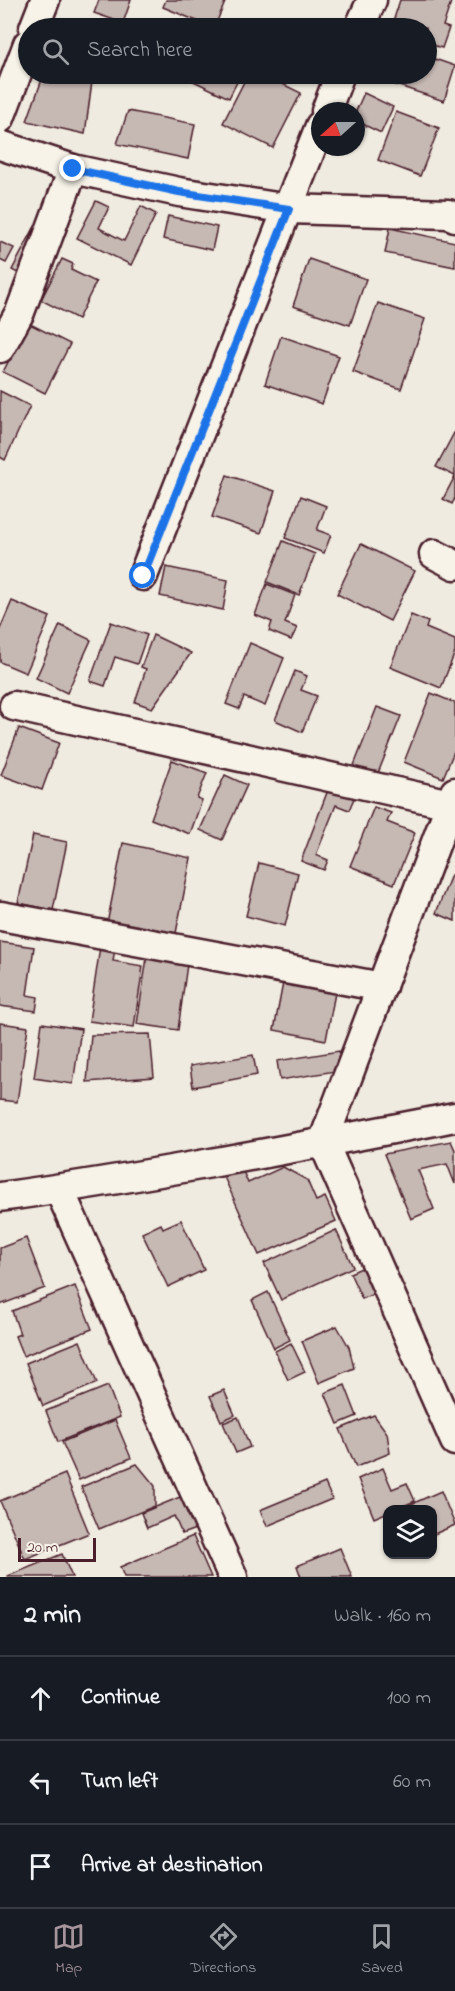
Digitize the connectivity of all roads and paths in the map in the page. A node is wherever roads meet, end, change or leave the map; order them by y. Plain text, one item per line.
1 (45, 0) edge
2 (372, 0) edge
3 (38, 18) edge
4 (364, 18) edge
5 (18, 70) edge
6 (336, 84) edge
7 (329, 102) edge
8 (0, 118) edge
9 (0, 145) edge
10 (311, 150) edge
11 (73, 169) junction
12 (289, 209) junction
13 (455, 217) edge
14 (10, 307) edge
15 (0, 348) edge
16 (143, 576) dead end
17 (14, 706) dead end
18 (453, 798) edge
19 (1, 916) edge
20 (382, 987) junction
21 (455, 1117) edge
22 (323, 1142) junction
23 (59, 1189) junction
24 (0, 1197) edge
25 (455, 1441) edge
26 (233, 1577) edge

1 - 3 street
2 - 4 street
5 - 8 street
6 - 7 street
9 - 11 street
10 - 12 street
11 - 12 street
11 - 14 street
12 - 13 street
12 - 16 street
14 - 15 street
17 - 18 street
18 - 20 street
19 - 20 street
20 - 22 street
21 - 22 street
22 - 23 street
22 - 25 street
23 - 24 street
23 - 26 street

